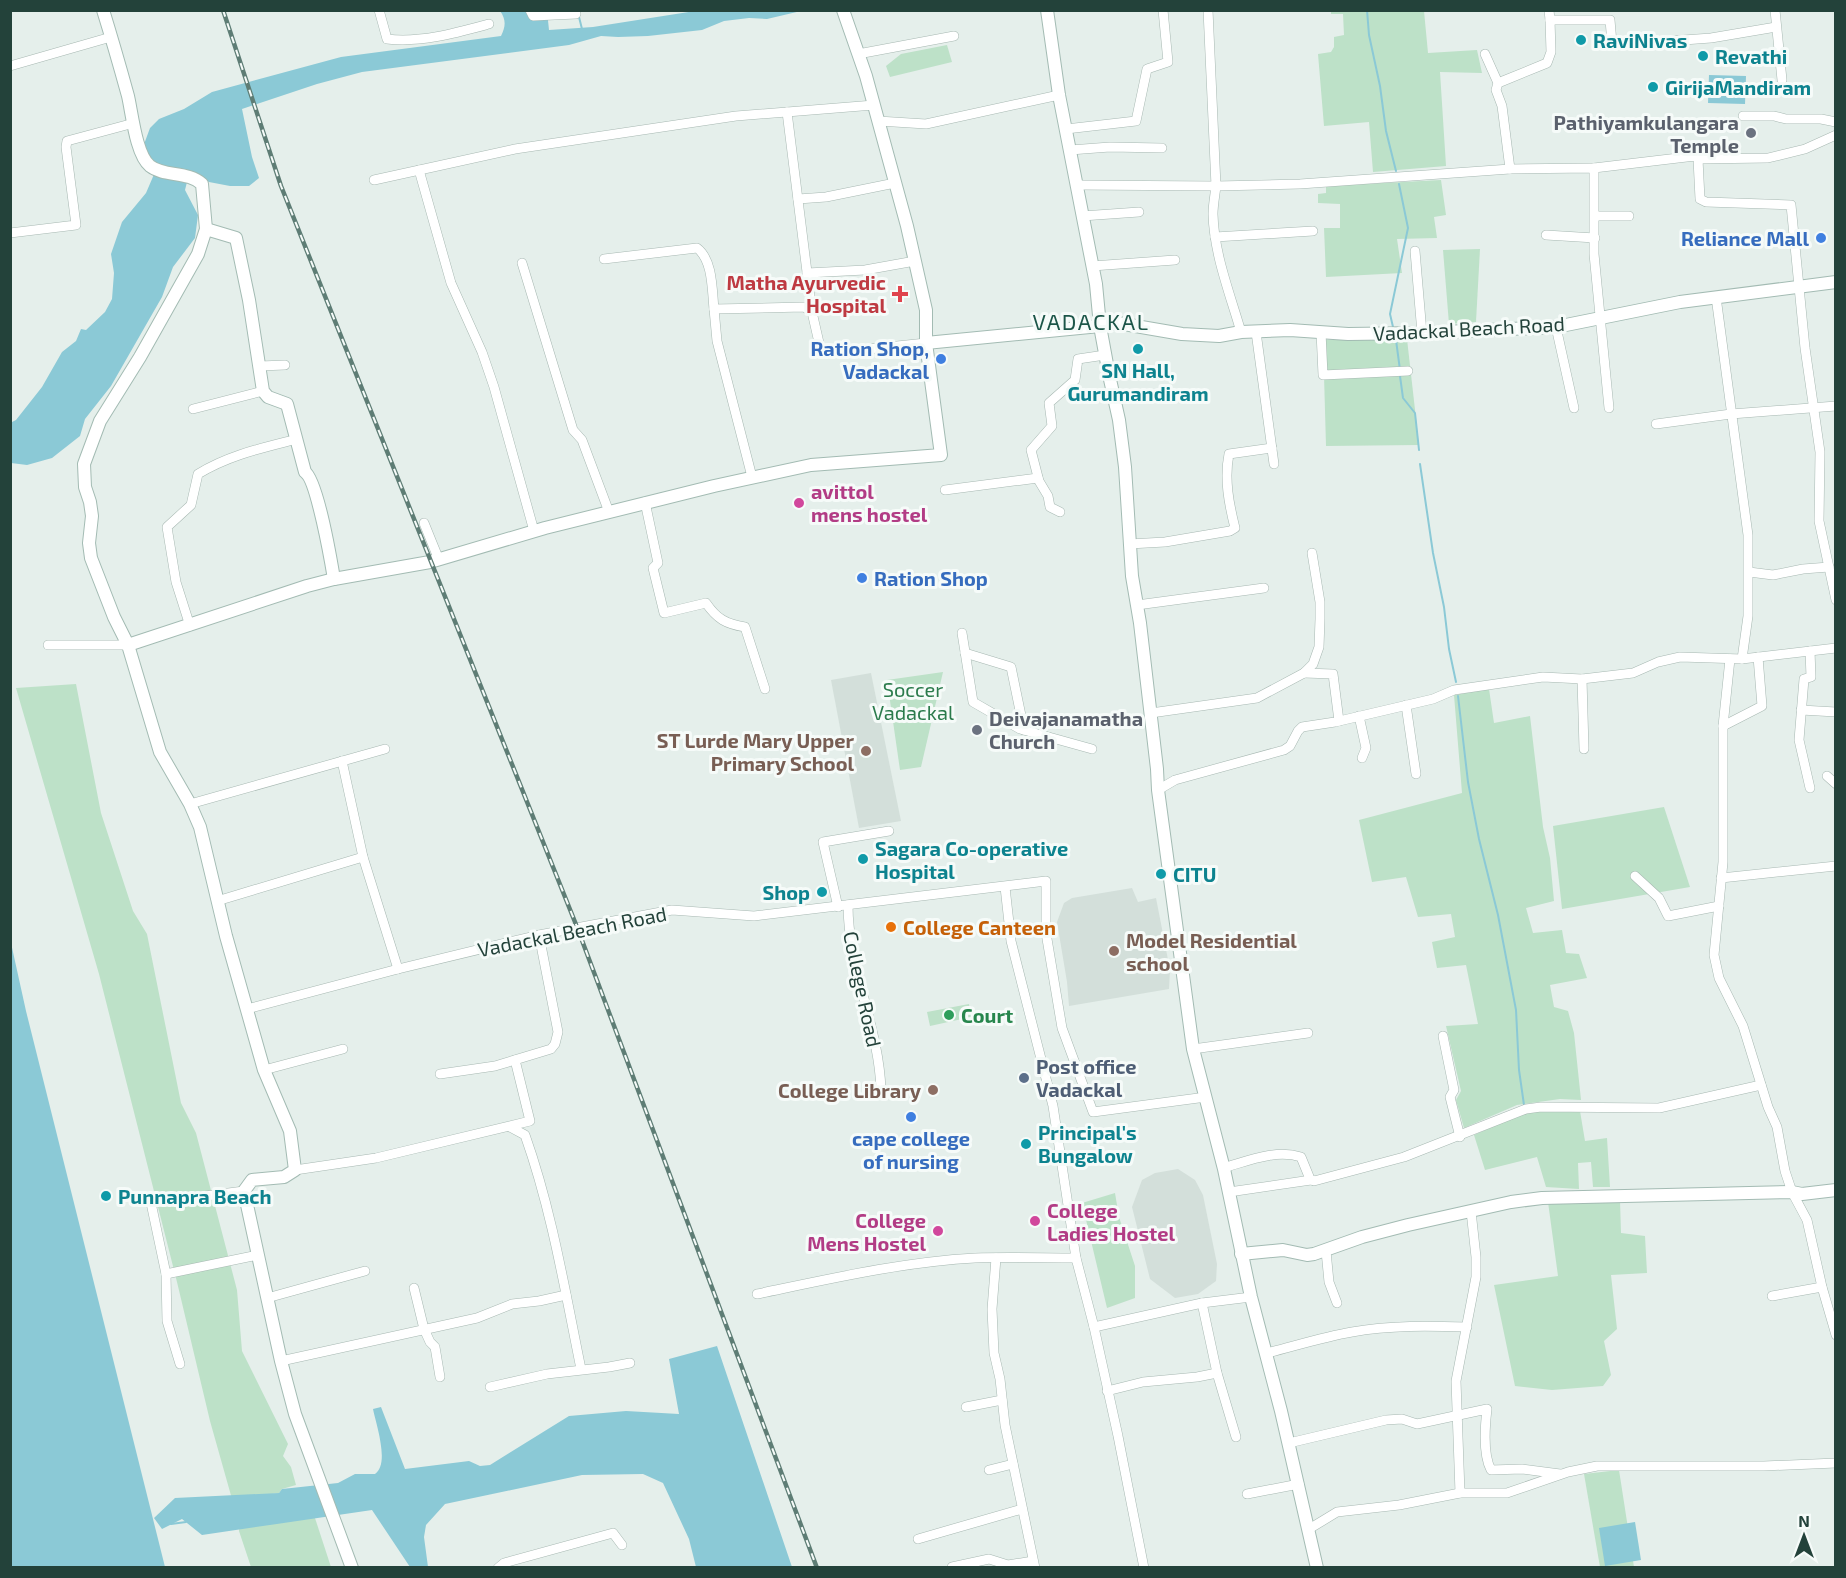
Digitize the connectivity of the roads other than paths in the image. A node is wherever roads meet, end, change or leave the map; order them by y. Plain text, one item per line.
1 (103, 10) edge
2 (379, 10) edge
3 (530, 10) edge
4 (575, 10) edge
5 (1047, 10) edge
6 (1163, 10) edge
7 (1208, 10) edge
8 (1775, 10) edge
9 (844, 15) edge
10 (1550, 15) edge
11 (489, 24) dead end
12 (1776, 27) junction
13 (954, 36) dead end
14 (111, 37) junction
15 (858, 54) junction
16 (1485, 54) dead end
17 (10, 66) edge
18 (1782, 80) dead end
19 (1498, 84) junction
20 (1059, 95) junction
21 (874, 105) junction
22 (787, 112) junction
23 (1743, 116) dead end
24 (133, 117) junction
25 (878, 121) junction
26 (1836, 122) edge
27 (1066, 129) junction
28 (1836, 135) edge
29 (1162, 148) dead end
30 (1070, 150) junction
31 (1698, 159) junction
32 (1594, 168) junction
33 (419, 170) junction
34 (1510, 170) junction
35 (374, 180) dead end
36 (895, 183) junction
37 (1076, 185) junction
38 (1216, 186) junction
39 (798, 198) junction
40 (1139, 212) dead end
41 (1082, 216) junction
42 (1595, 216) junction
43 (1629, 216) dead end
44 (206, 229) junction
45 (1313, 231) dead end
46 (10, 232) edge
47 (1546, 236) dead end
48 (1215, 237) junction
49 (1595, 238) junction
50 (1415, 252) dead end
51 (604, 260) dead end
52 (1175, 260) dead end
53 (915, 261) junction
54 (522, 263) dead end
55 (1092, 266) junction
56 (807, 273) junction
57 (1836, 282) edge
58 (1798, 287) junction
59 (1716, 297) junction
60 (714, 309) junction
61 (812, 312) junction
62 (1600, 318) junction
63 (1100, 326) junction
64 (1556, 327) junction
65 (1241, 332) junction
66 (1256, 332) junction
67 (1321, 332) junction
68 (1422, 333) junction
69 (926, 343) junction
70 (1105, 355) junction
71 (285, 365) dead end
72 (260, 366) junction
73 (1403, 371) dead end
74 (263, 392) junction
75 (1836, 406) edge
76 (1574, 408) dead end
77 (1609, 408) dead end
78 (193, 409) dead end
79 (1813, 409) junction
80 (1731, 414) junction
81 (1656, 424) dead end
82 (297, 439) junction
83 (1272, 448) junction
84 (1274, 464) dead end
85 (752, 477) junction
86 (1038, 478) junction
87 (945, 490) dead end
88 (645, 502) junction
89 (609, 512) junction
90 (1060, 512) dead end
91 (424, 523) dead end
92 (534, 531) junction
93 (1129, 544) junction
94 (1312, 553) dead end
95 (439, 560) junction
96 (1829, 567) junction
97 (1749, 572) junction
98 (334, 579) junction
99 (1264, 588) dead end
100 (1836, 600) edge
101 (1137, 605) junction
102 (190, 626) junction
103 (962, 633) dead end
104 (48, 645) dead end
105 (128, 645) junction
106 (1836, 648) edge
107 (1810, 651) junction
108 (965, 653) junction
109 (1758, 657) junction
110 (1730, 659) junction
111 (1742, 659) junction
112 (1304, 673) junction
113 (1582, 679) junction
114 (765, 689) dead end
115 (1406, 705) junction
116 (1801, 711) junction
117 (1836, 712) edge
118 (1151, 713) junction
119 (1359, 716) junction
120 (1339, 721) junction
121 (1723, 726) junction
122 (1024, 729) junction
123 (385, 749) dead end
124 (1092, 749) dead end
125 (1584, 749) dead end
126 (1362, 758) dead end
127 (342, 761) junction
128 (1416, 774) dead end
129 (1827, 776) dead end
130 (1836, 784) edge
131 (1810, 788) dead end
132 (1158, 790) junction
133 (189, 804) junction
134 (889, 831) dead end
135 (363, 857) junction
136 (1836, 866) edge
137 (1635, 876) dead end
138 (1721, 878) junction
139 (1005, 887) junction
140 (217, 901) junction
141 (848, 905) junction
142 (1719, 906) junction
143 (838, 907) junction
144 (539, 934) junction
145 (398, 969) junction
146 (247, 1009) junction
147 (1308, 1033) dead end
148 (1443, 1036) dead end
149 (343, 1049) dead end
150 (1193, 1049) junction
151 (515, 1060) junction
152 (264, 1070) junction
153 (440, 1074) dead end
154 (1761, 1085) junction
155 (881, 1090) dead end
156 (1206, 1097) junction
157 (510, 1127) junction
158 (1460, 1137) junction
159 (1223, 1168) junction
160 (295, 1170) junction
161 (1311, 1180) junction
162 (1836, 1190) edge
163 (244, 1191) junction
164 (1229, 1192) junction
165 (1792, 1192) junction
166 (1471, 1211) junction
167 (1326, 1251) junction
168 (1241, 1254) junction
169 (258, 1255) junction
170 (996, 1258) junction
171 (1076, 1258) junction
172 (365, 1271) dead end
173 (166, 1274) junction
174 (1822, 1287) junction
175 (414, 1288) dead end
176 (757, 1294) dead end
177 (566, 1295) junction
178 (1772, 1296) dead end
179 (1251, 1297) junction
180 (267, 1298) junction
181 (1202, 1303) junction
182 (1337, 1303) dead end
183 (1094, 1327) junction
184 (1467, 1327) junction
185 (424, 1329) junction
186 (1836, 1335) edge
187 (1267, 1353) junction
188 (281, 1360) junction
189 (630, 1363) dead end
190 (180, 1364) dead end
191 (580, 1369) junction
192 (1217, 1372) junction
193 (440, 1377) dead end
194 (490, 1386) dead end
195 (1107, 1391) junction
196 (1002, 1400) junction
197 (966, 1407) dead end
198 (1456, 1416) junction
199 (1236, 1437) dead end
200 (1289, 1443) junction
201 (1836, 1463) edge
202 (1013, 1464) junction
203 (989, 1470) dead end
204 (1562, 1474) junction
205 (1299, 1484) junction
206 (1460, 1493) junction
207 (1247, 1494) dead end
208 (1022, 1509) junction
209 (1309, 1529) junction
210 (918, 1539) dead end
211 (622, 1545) dead end
212 (1034, 1564) edge
213 (952, 1567) edge
214 (352, 1568) edge
215 (498, 1568) edge
216 (1144, 1568) edge
217 (1317, 1568) edge

1 - 14 main road
2 - 11 street
3 - 4 street
5 - 20 main road
6 - 27 street
7 - 38 street
8 - 12 street
9 - 15 main road
10 - 12 street
10 - 19 street
12 - 18 street
13 - 15 street
14 - 17 street
14 - 24 main road
15 - 21 main road
16 - 19 street
19 - 34 street
20 - 25 street
20 - 27 main road
21 - 22 street
21 - 25 main road
22 - 33 street
22 - 39 street
23 - 26 street
24 - 44 main road
24 - 46 street
25 - 36 main road
27 - 30 main road
28 - 31 street
29 - 30 street
30 - 37 main road
31 - 32 street
31 - 58 street
32 - 34 street
32 - 42 street
33 - 35 street
33 - 92 street
34 - 38 street
36 - 39 street
36 - 53 main road
37 - 38 street
37 - 41 main road
38 - 48 street
39 - 56 street
40 - 41 street
41 - 55 main road
42 - 43 street
42 - 49 street
44 - 72 main road
44 - 105 main road
45 - 48 street
47 - 49 street
48 - 65 street
49 - 62 street
50 - 68 street
51 - 60 street
52 - 55 street
53 - 56 street
53 - 69 main road
54 - 89 street
55 - 63 main road
56 - 61 street
57 - 58 main road, Vadackal Beach Road
58 - 59 main road, Vadackal Beach Road
58 - 79 street
59 - 62 main road, Vadackal Beach Road
59 - 80 street
60 - 61 street
60 - 85 street
61 - 69 street
62 - 64 main road, Vadackal Beach Road
62 - 77 street
63 - 65 main road, Vadackal Beach Road
63 - 69 main road, Vadackal Beach Road
63 - 70 main road
64 - 68 main road, Vadackal Beach Road
64 - 76 street
65 - 66 main road, Vadackal Beach Road
66 - 67 main road, Vadackal Beach Road
66 - 83 street
67 - 68 main road, Vadackal Beach Road
67 - 73 street
69 - 85 main road
70 - 86 street
70 - 93 main road
71 - 72 street
72 - 74 main road
74 - 78 street
74 - 82 main road
75 - 79 street
79 - 80 street
79 - 96 street
80 - 81 street
80 - 97 street
82 - 98 main road
82 - 102 street
83 - 84 street
83 - 93 street
85 - 88 main road
86 - 87 street
86 - 90 street
88 - 89 main road
88 - 114 street
89 - 92 main road
91 - 95 street
92 - 95 main road
93 - 101 main road
94 - 112 street
95 - 98 main road
96 - 97 street
96 - 100 street
97 - 111 street
98 - 102 main road
99 - 101 street
101 - 118 main road
102 - 105 main road
103 - 108 street
104 - 105 street
105 - 133 main road
106 - 107 street
107 - 109 street
107 - 116 street
108 - 122 street
108 - 122 street
109 - 111 street
109 - 121 street
110 - 111 street
110 - 113 street
110 - 121 street
112 - 118 street
112 - 120 street
113 - 115 street
113 - 125 street
115 - 119 street
115 - 128 street
116 - 117 street
116 - 131 street
118 - 132 main road
119 - 120 street
119 - 126 street
120 - 132 street
121 - 138 street
122 - 124 street
123 - 127 street
127 - 133 street
127 - 135 street
129 - 130 street
132 - 150 main road
133 - 140 main road
134 - 143 street
135 - 140 street
135 - 145 street
136 - 138 street
137 - 142 street
138 - 142 street
139 - 141 street, Vadackal Beach Road
139 - 156 street, Vadackal Beach Road
139 - 171 street
140 - 146 main road
141 - 143 street, Vadackal Beach Road
141 - 155 street, College Road
142 - 154 street
143 - 144 street, Vadackal Beach Road
144 - 145 street, Vadackal Beach Road
144 - 151 street
145 - 146 street, Vadackal Beach Road
146 - 152 main road
147 - 150 street
148 - 158 street
149 - 152 street
150 - 156 main road
151 - 153 street
151 - 157 street
152 - 160 main road
154 - 158 street
154 - 165 street
156 - 159 main road
157 - 160 street
157 - 177 street
158 - 161 street
159 - 161 street
159 - 164 main road
160 - 163 main road
161 - 164 street
162 - 165 main road
163 - 169 main road
163 - 173 street
164 - 168 main road
165 - 166 main road
165 - 174 street
166 - 167 main road
166 - 184 street
167 - 168 main road
167 - 182 street
168 - 179 main road
169 - 173 street
169 - 180 main road
170 - 171 street
170 - 176 street
170 - 196 street
171 - 183 street
172 - 180 street
173 - 190 street
174 - 178 street
174 - 186 street
175 - 185 street
177 - 185 street
177 - 191 street
179 - 181 street
179 - 187 main road
180 - 188 main road
181 - 183 street
181 - 192 street
183 - 195 street
184 - 187 street
184 - 198 street
185 - 188 street
185 - 193 street
187 - 200 main road
188 - 214 main road
189 - 191 street
191 - 194 street
192 - 195 street
192 - 199 street
195 - 216 street
196 - 197 street
196 - 202 street
198 - 200 street
198 - 204 street
198 - 206 street
200 - 205 main road
201 - 204 street
202 - 203 street
202 - 208 street
204 - 206 street
205 - 207 street
205 - 209 main road
206 - 209 street
208 - 210 street
208 - 212 street
209 - 217 main road
211 - 215 street
212 - 213 street

